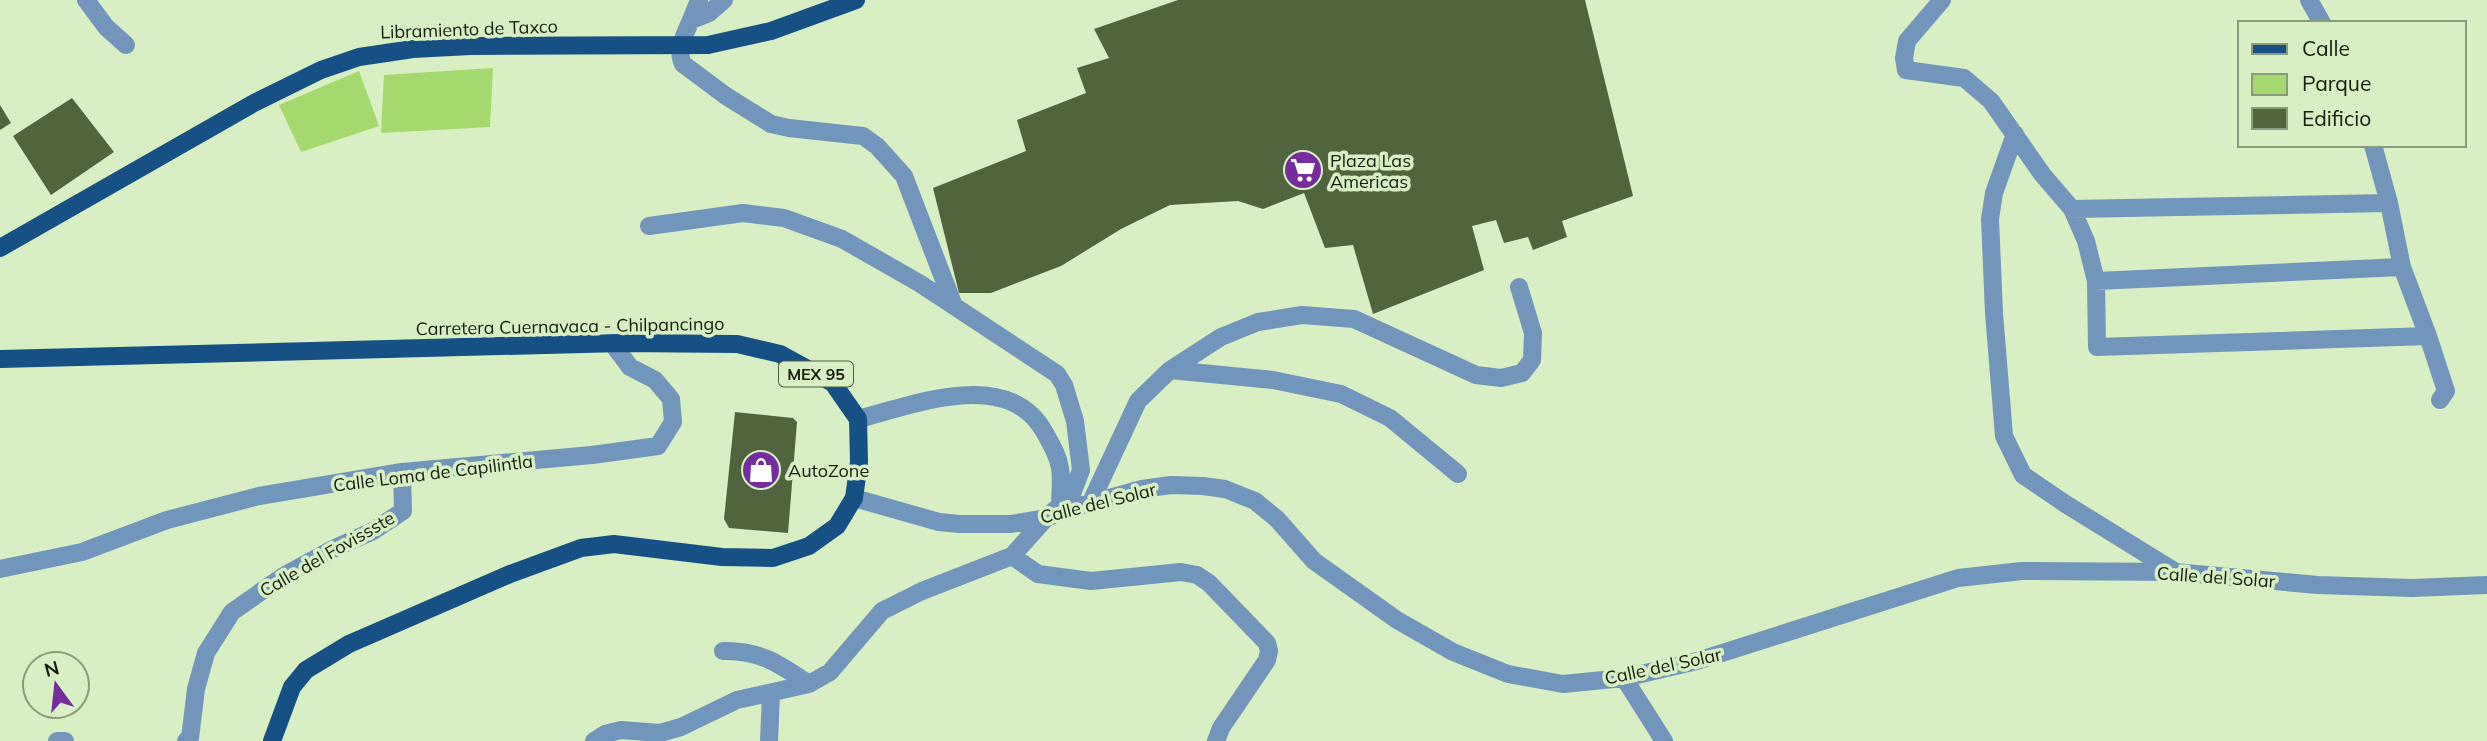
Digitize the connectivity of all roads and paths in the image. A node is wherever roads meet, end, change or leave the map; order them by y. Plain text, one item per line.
1 (86, 0) edge
2 (699, 0) edge
3 (724, 0) edge
4 (856, 0) edge
5 (1942, 0) edge
6 (2309, 0) edge
7 (691, 20) junction
8 (2321, 21) edge
9 (126, 45) dead end
10 (681, 46) junction
11 (2015, 134) junction
12 (2374, 147) edge
13 (2389, 203) junction
14 (2072, 209) junction
15 (649, 226) dead end
16 (0, 248) edge
17 (2402, 267) junction
18 (2096, 281) junction
19 (1519, 287) dead end
20 (954, 306) junction
21 (2428, 336) junction
22 (612, 343) junction
23 (0, 359) edge
24 (1170, 370) junction
25 (2440, 400) dead end
26 (858, 419) junction
27 (402, 472) junction
28 (1458, 474) dead end
29 (854, 498) junction
30 (1090, 504) junction
31 (1060, 506) junction
32 (1046, 517) junction
33 (1012, 556) junction
34 (0, 569) edge
35 (2175, 572) junction
36 (2487, 585) edge
37 (723, 651) dead end
38 (1624, 678) junction
39 (808, 684) junction
40 (771, 693) junction
41 (57, 741) edge
42 (65, 741) edge
43 (186, 741) edge
44 (272, 741) edge
45 (594, 741) edge
46 (769, 741) edge
47 (1216, 741) edge
48 (1664, 741) edge

1 - 9 street
2 - 7 street
3 - 7 street
4 - 10 main road, Libramiento de Taxco
5 - 11 street
6 - 8 street
7 - 10 street
10 - 16 main road, Libramiento de Taxco
10 - 20 street
11 - 14 street
11 - 35 street
12 - 13 street
13 - 14 street
13 - 17 street
14 - 18 street
15 - 20 street
17 - 18 street
17 - 21 street
18 - 21 street
19 - 24 street
20 - 31 street
21 - 25 street
22 - 23 main road, Carretera Cuernavaca - Chilpancingo / MEX 95
22 - 26 main road, Carretera Cuernavaca - Chilpancingo / MEX 95
22 - 27 street, Calle Loma de Capilintla
24 - 28 street
24 - 30 street
26 - 29 main road
26 - 31 street
27 - 34 street, Calle Loma de Capilintla
27 - 43 street, Calle del Fovissste
29 - 32 street, Calle del Solar
29 - 44 main road
30 - 32 street, Calle del Solar
30 - 38 street, Calle del Solar
31 - 32 street
32 - 33 street
33 - 39 street
33 - 47 street
35 - 36 street, Calle del Solar
35 - 38 street, Calle del Solar
37 - 39 street
38 - 48 street
39 - 40 street
40 - 45 street
40 - 46 street
41 - 42 street

